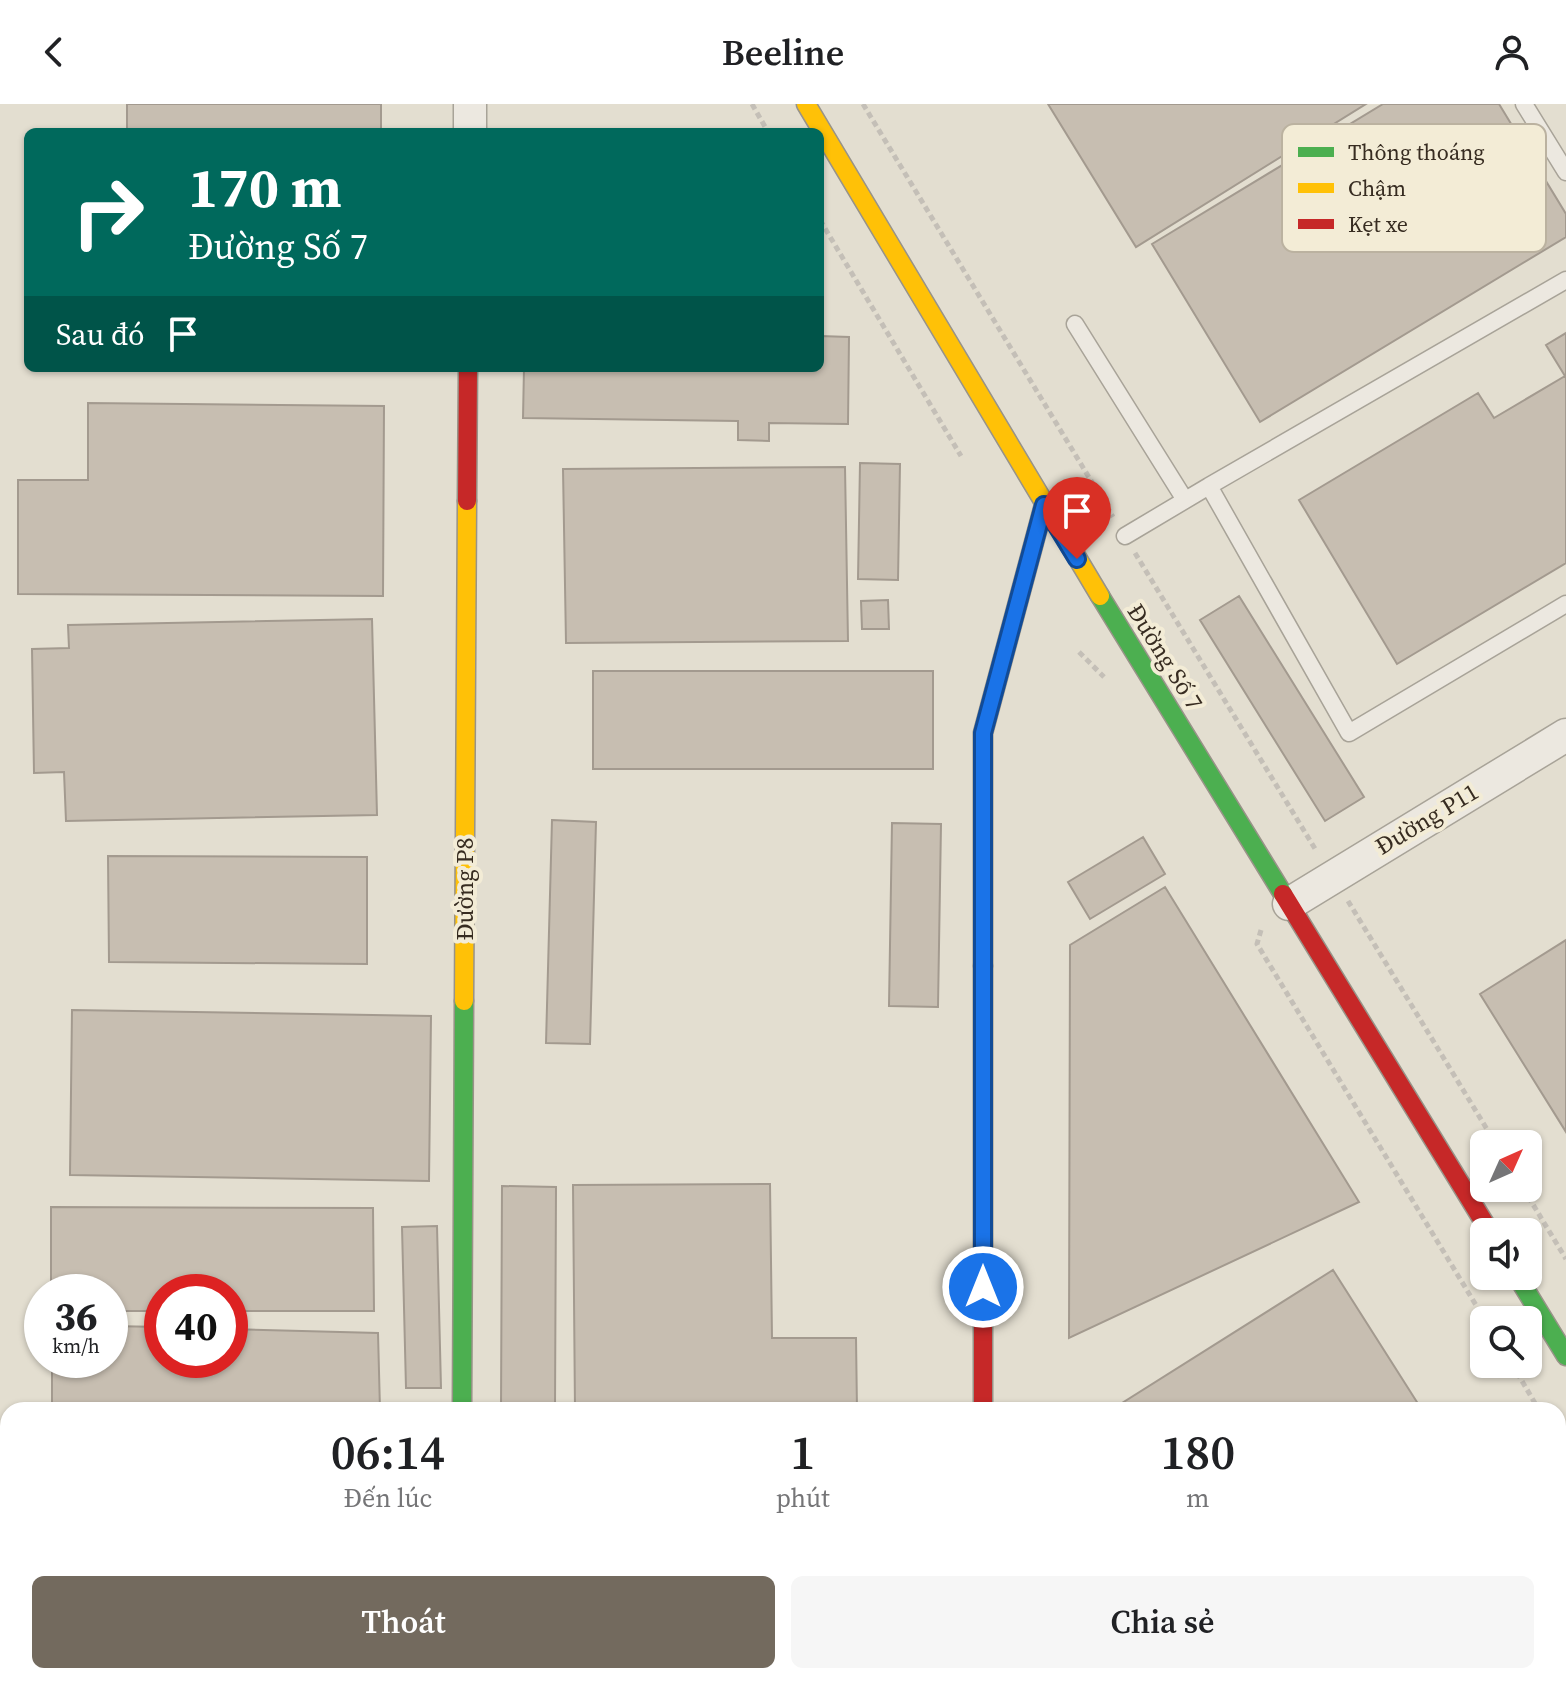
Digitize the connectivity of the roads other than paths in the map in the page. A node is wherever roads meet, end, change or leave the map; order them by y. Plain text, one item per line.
1 (470, 104) edge
2 (806, 104) edge
3 (1524, 104) edge
4 (1536, 124) edge
5 (470, 128) edge
6 (820, 128) edge
7 (824, 134) edge
8 (1546, 140) edge
9 (1566, 172) edge
10 (1566, 280) edge
11 (1075, 324) dead end
12 (468, 372) edge
13 (1209, 486) junction
14 (1185, 500) junction
15 (1044, 505) junction
16 (1125, 536) road end
17 (1566, 604) edge
18 (1566, 735) edge
19 (1276, 913) junction
20 (1481, 1218) edge
21 (1526, 1290) edge
22 (1566, 1356) edge
23 (462, 1402) edge
24 (983, 1402) edge

1 - 5 street
2 - 6 street, Đường Số 7
3 - 4 lane
7 - 15 street, Đường Số 7
8 - 9 lane
10 - 13 lane
11 - 14 lane
12 - 23 street, Đường P8
13 - 14 lane
13 - 17 lane
14 - 16 lane
15 - 19 street, Đường Số 7
15 - 24 street
18 - 19 street, Đường P11
19 - 20 street, Đường Số 7
21 - 22 street

